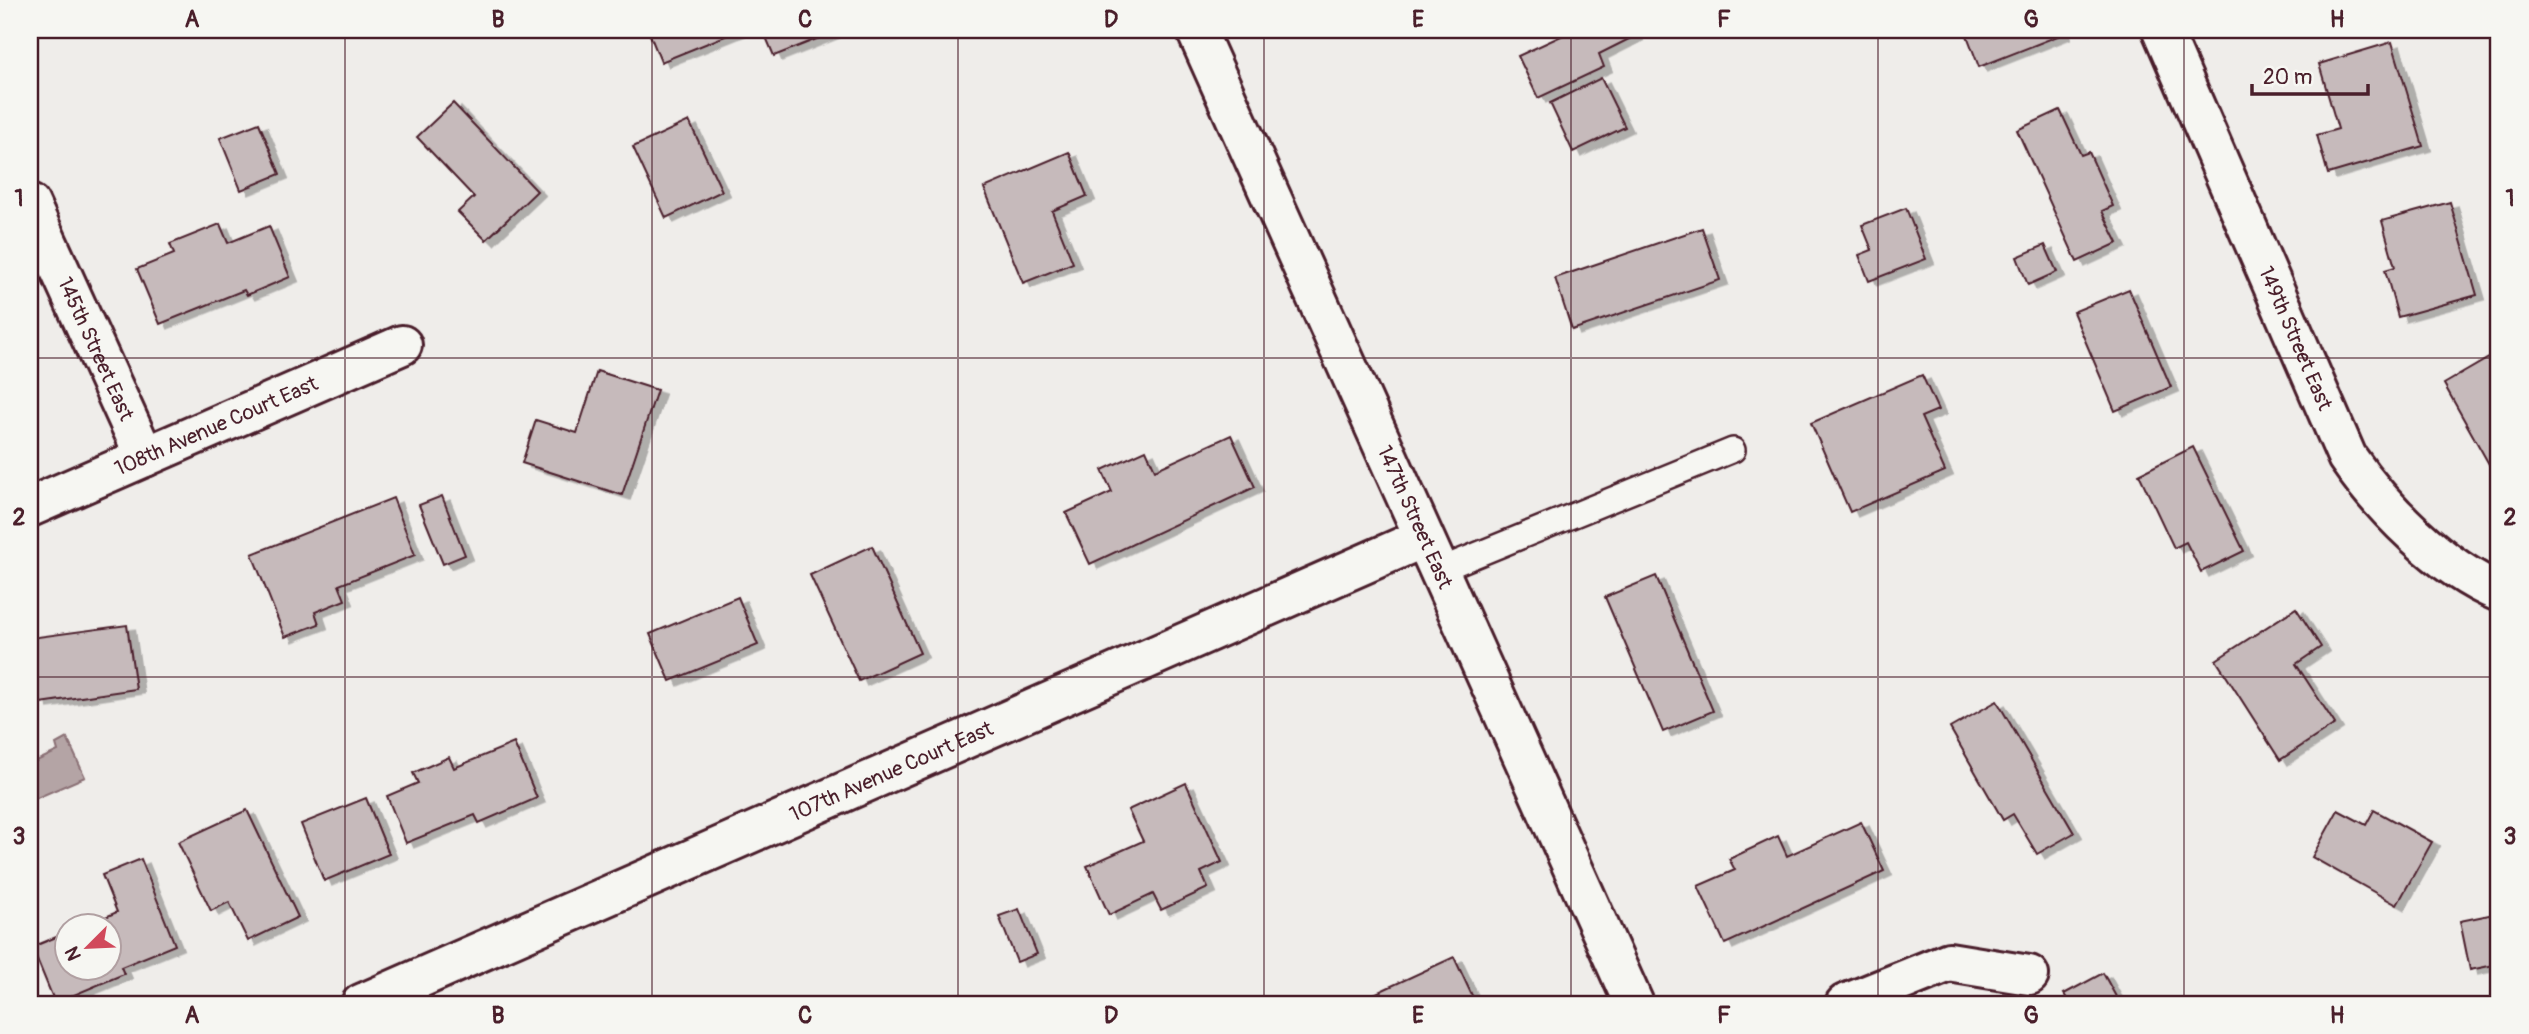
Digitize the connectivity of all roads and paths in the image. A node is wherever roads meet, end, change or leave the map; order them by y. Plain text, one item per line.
1 (1196, 30) edge
2 (2162, 30) edge
3 (30, 204) edge
4 (402, 345) dead end
5 (1733, 450) dead end
6 (145, 457) junction
7 (30, 507) edge
8 (1430, 554) junction
9 (2499, 592) edge
10 (2029, 975) dead end
11 (360, 1004) edge
12 (1634, 1004) edge
13 (1845, 1004) edge

1 - 8 street, 147th Street East
2 - 9 street, 149th Street East
3 - 6 street, 145th Street East
4 - 6 street, 108th Avenue Court East
5 - 8 lane
6 - 7 street, 108th Avenue Court East
8 - 11 street, 107th Avenue Court East
8 - 12 street, 147th Street East
10 - 13 street

